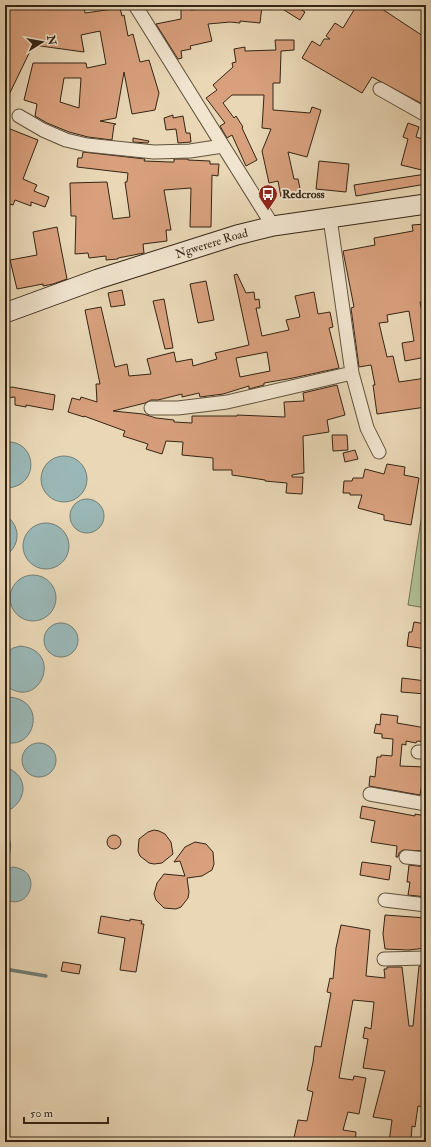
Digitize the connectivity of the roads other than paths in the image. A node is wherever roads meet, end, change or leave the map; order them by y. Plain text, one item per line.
1 (135, 5) edge
2 (380, 89) dead end
3 (426, 115) edge
4 (19, 116) dead end
5 (223, 146) junction
6 (426, 204) edge
7 (330, 218) junction
8 (273, 226) junction
9 (5, 313) edge
10 (352, 373) junction
11 (151, 408) dead end
12 (378, 452) dead end
13 (370, 794) dead end
14 (426, 804) edge
15 (406, 857) dead end
16 (426, 859) edge
17 (385, 900) dead end
18 (426, 905) edge
19 (426, 958) edge
20 (384, 959) dead end

1 - 5 street
2 - 3 street
4 - 5 street
5 - 8 street
6 - 7 street, Ngwerere Road
7 - 8 street, Ngwerere Road
7 - 10 street
8 - 9 street, Ngwerere Road
10 - 11 street
10 - 12 street
13 - 14 street
15 - 16 street
17 - 18 street
19 - 20 street

